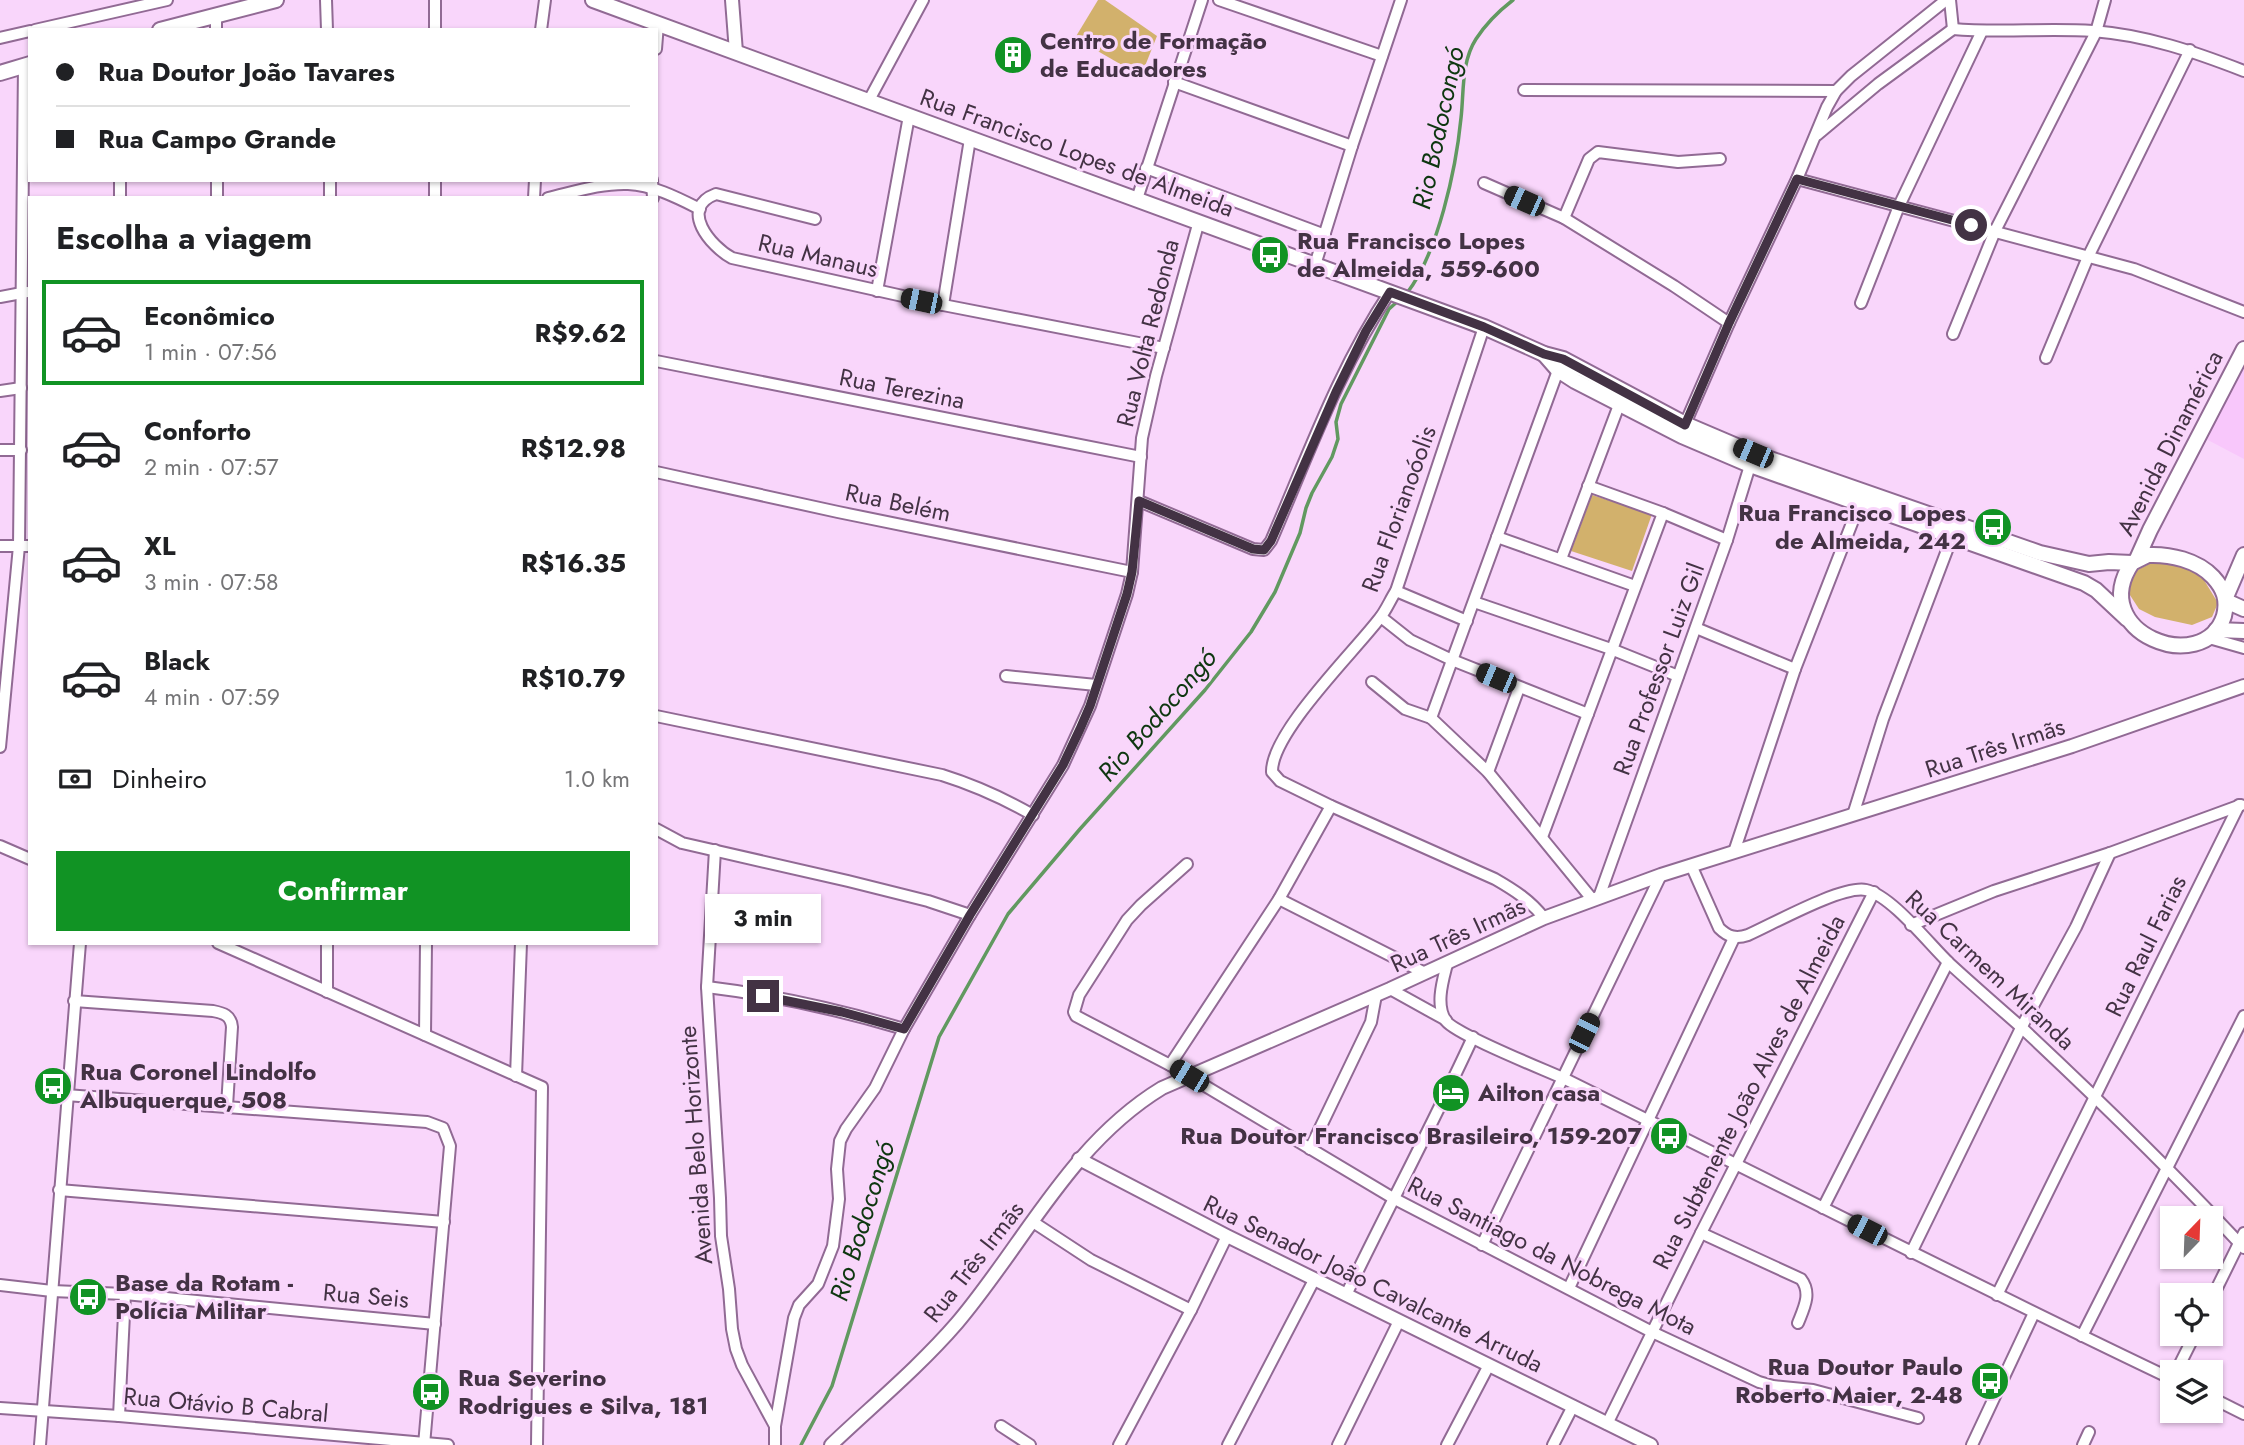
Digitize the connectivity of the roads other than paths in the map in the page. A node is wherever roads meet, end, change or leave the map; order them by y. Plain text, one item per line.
1 (167, 0) edge
2 (276, 0) edge
3 (326, 0) edge
4 (435, 0) edge
5 (545, 0) edge
6 (593, 0) edge
7 (732, 0) edge
8 (923, 0) edge
9 (1202, 0) edge
10 (1219, 0) edge
11 (1401, 0) edge
12 (1948, 0) edge
13 (2105, 0) edge
14 (216, 23) edge
15 (658, 24) junction
16 (45, 28) edge
17 (176, 28) edge
18 (327, 28) edge
19 (435, 28) edge
20 (541, 28) edge
21 (658, 28) edge
22 (1953, 29) junction
23 (28, 31) edge
24 (1982, 31) junction
25 (2096, 32) junction
26 (0, 38) edge
27 (2190, 50) junction
28 (736, 52) junction
29 (1381, 56) junction
30 (27, 64) edge
31 (2244, 71) edge
32 (0, 73) edge
33 (1174, 82) junction
34 (1524, 90) dead end
35 (1836, 92) junction
36 (869, 102) junction
37 (909, 116) junction
38 (1816, 136) junction
39 (970, 139) junction
40 (1352, 146) junction
41 (1720, 159) dead end
42 (1146, 168) junction
43 (1797, 179) junction
44 (1484, 183) dead end
45 (652, 189) edge
46 (558, 196) edge
47 (1137, 199) junction
48 (1899, 206) junction
49 (700, 208) junction
50 (1564, 218) junction
51 (815, 219) dead end
52 (1199, 221) junction
53 (1995, 231) junction
54 (1325, 234) junction
55 (2088, 257) junction
56 (1315, 265) junction
57 (877, 291) junction
58 (26, 292) edge
59 (1396, 294) junction
60 (0, 297) edge
61 (1861, 303) dead end
62 (943, 305) junction
63 (2244, 312) edge
64 (1729, 323) junction
65 (1484, 327) junction
66 (1953, 334) dead end
67 (1164, 348) junction
68 (2244, 349) edge
69 (2046, 358) dead end
70 (658, 361) edge
71 (1561, 365) junction
72 (21, 388) junction
73 (0, 391) edge
74 (1619, 405) junction
75 (1685, 425) junction
76 (0, 450) edge
77 (21, 450) junction
78 (1141, 457) junction
79 (1752, 459) junction
80 (658, 472) edge
81 (1588, 486) junction
82 (1139, 501) junction
83 (1859, 505) junction
84 (1663, 513) junction
85 (1497, 537) junction
86 (1952, 537) junction
87 (1727, 540) junction
88 (0, 546) edge
89 (24, 546) edge
90 (2244, 555) edge
91 (1561, 559) junction
92 (2134, 561) junction
93 (1132, 572) junction
94 (1635, 586) junction
95 (1396, 591) junction
96 (2226, 599) junction
97 (1474, 602) junction
98 (2244, 609) edge
99 (1381, 617) junction
100 (2127, 619) junction
101 (1467, 621) junction
102 (1696, 628) junction
103 (2244, 631) edge
104 (2212, 634) junction
105 (6, 643) edge
106 (2244, 648) edge
107 (1611, 649) junction
108 (1452, 660) junction
109 (1795, 669) junction
110 (1006, 676) dead end
111 (1678, 676) junction
112 (1372, 682) dead end
113 (1096, 685) junction
114 (2244, 686) edge
115 (1519, 688) junction
116 (1588, 714) junction
117 (658, 716) edge
118 (1431, 718) junction
119 (0, 737) edge
120 (0, 747) edge
121 (1488, 772) junction
122 (2242, 804) edge
123 (1332, 806) junction
124 (1032, 815) junction
125 (1853, 815) junction
126 (658, 829) edge
127 (1542, 837) junction
128 (0, 846) edge
129 (715, 850) junction
130 (1734, 852) junction
131 (2110, 853) junction
132 (28, 858) edge
133 (1187, 864) dead end
134 (1691, 865) junction
135 (1661, 875) junction
136 (1874, 892) junction
137 (1595, 898) junction
138 (1279, 899) junction
139 (970, 915) junction
140 (1544, 918) junction
141 (1911, 925) junction
142 (1734, 937) junction
143 (80, 945) edge
144 (222, 945) edge
145 (327, 945) edge
146 (426, 945) edge
147 (521, 945) edge
148 (1948, 962) junction
149 (1447, 964) junction
150 (1425, 973) junction
151 (707, 987) junction
152 (1390, 989) junction
153 (327, 992) junction
154 (1376, 995) junction
155 (74, 1001) junction
156 (2244, 1016) edge
157 (1446, 1020) junction
158 (2021, 1028) junction
159 (904, 1029) junction
160 (425, 1035) junction
161 (1473, 1037) junction
162 (1170, 1065) junction
163 (516, 1076) junction
164 (1189, 1076) junction
165 (1562, 1078) junction
166 (66, 1095) junction
167 (2094, 1097) junction
168 (227, 1106) junction
169 (1647, 1121) junction
170 (1310, 1149) junction
171 (1079, 1159) junction
172 (1737, 1165) junction
173 (2166, 1169) junction
174 (58, 1190) junction
175 (1393, 1198) junction
176 (1823, 1208) junction
177 (1033, 1222) junction
178 (444, 1223) junction
179 (1701, 1233) junction
180 (1227, 1237) junction
181 (2242, 1241) edge
182 (1482, 1245) junction
183 (1911, 1253) junction
184 (1314, 1280) junction
185 (2220, 1283) edge
186 (0, 1285) edge
187 (1569, 1288) junction
188 (52, 1291) junction
189 (125, 1294) junction
190 (1346, 1295) junction
191 (1997, 1295) junction
192 (1191, 1310) junction
193 (2034, 1313) junction
194 (1399, 1321) junction
195 (1798, 1323) dead end
196 (435, 1324) junction
197 (1652, 1332) junction
198 (2082, 1336) junction
199 (1489, 1365) junction
200 (2160, 1373) edge
201 (2223, 1404) edge
202 (1573, 1406) junction
203 (0, 1408) edge
204 (43, 1411) junction
205 (2244, 1414) edge
206 (119, 1416) junction
207 (1918, 1418) dead end
208 (1607, 1424) junction
209 (775, 1426) junction
210 (1001, 1426) dead end
211 (2089, 1432) dead end
212 (424, 1444) edge
213 (40, 1445) edge
214 (448, 1445) edge
215 (537, 1445) edge
216 (775, 1445) edge
217 (831, 1445) edge
218 (1030, 1445) edge
219 (1119, 1445) edge
220 (1228, 1445) edge
221 (1338, 1445) edge
222 (1447, 1445) edge
223 (1553, 1445) edge
224 (1651, 1445) edge
225 (1972, 1445) edge
226 (2083, 1445) edge

1 - 16 street
2 - 14 main road
3 - 18 street
4 - 19 street
5 - 20 street
6 - 15 main road, Rua Francisco Lopes de Almeida
7 - 28 street
8 - 36 street
9 - 33 street
10 - 29 street
11 - 29 street
12 - 22 street
12 - 35 street
13 - 25 street
14 - 17 main road
15 - 21 street
15 - 28 main road, Rua Francisco Lopes de Almeida
22 - 24 street
22 - 38 street
23 - 26 street
24 - 25 street
24 - 48 street
25 - 27 street
25 - 53 street
27 - 31 street
27 - 55 street
28 - 36 main road, Rua Francisco Lopes de Almeida
29 - 40 street
30 - 32 main road
30 - 58 street
33 - 40 street
33 - 42 street
34 - 35 street
35 - 38 street
36 - 37 main road, Rua Francisco Lopes de Almeida
37 - 39 main road, Rua Francisco Lopes de Almeida
37 - 57 street
38 - 43 street
39 - 47 main road, Rua Francisco Lopes de Almeida
39 - 62 street
40 - 54 street
41 - 50 street
42 - 47 street
42 - 54 street
43 - 48 street
43 - 64 street
44 - 50 street
45 - 46 street
45 - 49 street
47 - 52 main road, Rua Francisco Lopes de Almeida
48 - 53 street
48 - 61 street
49 - 51 street
49 - 57 street, Rua Manaus
50 - 64 street
52 - 56 main road, Rua Francisco Lopes de Almeida
52 - 67 street, Rua Volta Redonda
53 - 55 street
53 - 66 street
54 - 56 street
55 - 63 street
55 - 69 street
56 - 59 main road, Rua Francisco Lopes de Almeida
57 - 62 street, Rua Manaus
58 - 60 street
58 - 72 street
59 - 65 main road, Rua Francisco Lopes de Almeida
59 - 82 street
62 - 67 street, Rua Manaus
64 - 75 street
65 - 71 main road, Rua Francisco Lopes de Almeida
65 - 95 street, Rua Florianoóolis
67 - 78 street, Rua Volta Redonda
68 - 92 main road, Avenida Dinamérica
70 - 78 street, Rua Terezina
71 - 74 main road, Rua Francisco Lopes de Almeida
71 - 75 main road, Rua Francisco Lopes de Almeida
71 - 85 street
72 - 73 street
72 - 77 street
74 - 79 main road, Rua Francisco Lopes de Almeida
74 - 81 street
75 - 79 main road, Rua Francisco Lopes de Almeida
76 - 77 street
77 - 89 street
78 - 82 street, Rua Volta Redonda
79 - 83 main road, Rua Francisco Lopes de Almeida
79 - 87 street, Rua Professor Luiz Gil
79 - 92 main road, Rua Francisco Lopes de Almeida
80 - 93 street, Rua Belém
81 - 84 street
81 - 91 street
82 - 93 street, Rua Volta Redonda
83 - 86 main road, Rua Francisco Lopes de Almeida
83 - 109 street
84 - 87 street
84 - 94 street
85 - 91 street
85 - 97 street
86 - 100 main road, Rua Francisco Lopes de Almeida
86 - 125 street
87 - 102 street, Rua Professor Luiz Gil
88 - 89 street
89 - 105 street
90 - 96 main road
91 - 94 street
92 - 96 main road
92 - 100 main road
93 - 113 street, Rua Volta Redonda
94 - 107 street
95 - 99 street, Rua Florianoóolis
95 - 101 street
96 - 98 main road
96 - 104 main road
97 - 101 street
97 - 107 street
99 - 108 street
99 - 123 street, Rua Florianoóolis
100 - 104 main road
101 - 108 street
102 - 109 street
102 - 111 street, Rua Professor Luiz Gil
103 - 104 main road
104 - 106 street
105 - 119 street
107 - 111 street
107 - 116 street
108 - 115 street
108 - 118 street
109 - 130 street
110 - 113 street
111 - 137 street, Rua Professor Luiz Gil
112 - 118 street
113 - 124 street, Rua Volta Redonda
114 - 125 street, Rua Três Irmãs
115 - 116 street
115 - 121 street
116 - 127 street
117 - 124 street
118 - 121 street
119 - 120 street
121 - 127 street
122 - 131 street
122 - 167 street, Rua Raul Farias
123 - 138 street
123 - 140 street
124 - 139 street, Rua Volta Redonda
125 - 130 street, Rua Três Irmãs
126 - 129 street
127 - 137 street
128 - 132 street
129 - 139 street
129 - 151 street, Avenida Belo Horizonte
130 - 134 street, Rua Três Irmãs
131 - 141 street
131 - 158 street
133 - 162 street, Rua Santiago da Nobrega Mota
134 - 135 street, Rua Três Irmãs
134 - 142 street
135 - 137 street, Rua Três Irmãs
135 - 165 street
136 - 141 street, Rua Carmem Miranda
136 - 142 street, Rua Carmem Miranda
136 - 172 street, Rua Subtenente João Alves de Almeida
137 - 140 street, Rua Três Irmãs
138 - 150 street
138 - 162 street
139 - 159 street, Rua Volta Redonda
140 - 149 street, Rua Três Irmãs
141 - 148 street, Rua Carmem Miranda
142 - 169 street
143 - 155 street
144 - 153 street
145 - 153 street
146 - 160 street
147 - 163 street
148 - 158 street, Rua Carmem Miranda
148 - 176 street
149 - 150 street, Rua Três Irmãs
149 - 157 street
150 - 152 street, Rua Três Irmãs
151 - 159 street
151 - 209 street, Avenida Belo Horizonte
152 - 154 street, Rua Três Irmãs
152 - 157 street
153 - 160 street
154 - 164 street, Rua Três Irmãs
154 - 170 street
155 - 166 street
155 - 168 street
156 - 173 street
157 - 161 street
158 - 167 street, Rua Carmem Miranda
158 - 183 street
159 - 209 street, Rua Volta Redonda
160 - 163 street
161 - 165 street
161 - 175 street
162 - 164 street, Rua Santiago da Nobrega Mota
163 - 215 street
164 - 170 street, Rua Santiago da Nobrega Mota
164 - 171 street, Rua Três Irmãs
165 - 169 street
165 - 182 street
166 - 168 street
166 - 174 street
167 - 173 street, Rua Carmem Miranda
167 - 191 street, Rua Raul Farias
168 - 178 street
169 - 172 street
169 - 187 street
170 - 175 street, Rua Santiago da Nobrega Mota
171 - 177 street, Rua Três Irmãs
171 - 180 street, Rua Senador João Cavalcante Arruda
172 - 176 street
172 - 179 street, Rua Subtenente João Alves de Almeida
173 - 181 street, Rua Carmem Miranda
173 - 198 street
174 - 178 street
174 - 188 street
175 - 182 street, Rua Santiago da Nobrega Mota
175 - 190 street
176 - 183 street
177 - 192 street
177 - 217 street, Rua Três Irmãs
178 - 196 street
179 - 195 street
179 - 197 street, Rua Subtenente João Alves de Almeida
180 - 184 street, Rua Senador João Cavalcante Arruda
180 - 192 street
181 - 185 street
182 - 187 street, Rua Santiago da Nobrega Mota
183 - 191 street
184 - 190 street, Rua Senador João Cavalcante Arruda
184 - 220 street
186 - 188 street, Rua Seis
187 - 197 street, Rua Santiago da Nobrega Mota
188 - 189 street, Rua Seis
188 - 204 street
189 - 196 street, Rua Seis
189 - 206 street
190 - 194 street, Rua Senador João Cavalcante Arruda
191 - 193 street
192 - 219 street
193 - 198 street
193 - 225 street
194 - 199 street, Rua Senador João Cavalcante Arruda
194 - 221 street
196 - 212 street
197 - 207 street, Rua Santiago da Nobrega Mota
197 - 208 street, Rua Subtenente João Alves de Almeida
198 - 200 street
199 - 202 street, Rua Senador João Cavalcante Arruda
199 - 222 street
201 - 205 street
202 - 208 street, Rua Senador João Cavalcante Arruda
202 - 223 street
203 - 204 street, Rua Otávio B Cabral
204 - 206 street, Rua Otávio B Cabral
204 - 213 street
206 - 212 street, Rua Otávio B Cabral
208 - 224 street, Rua Senador João Cavalcante Arruda
209 - 216 street, Rua Volta Redonda
210 - 218 street
211 - 226 street
212 - 214 street, Rua Otávio B Cabral

